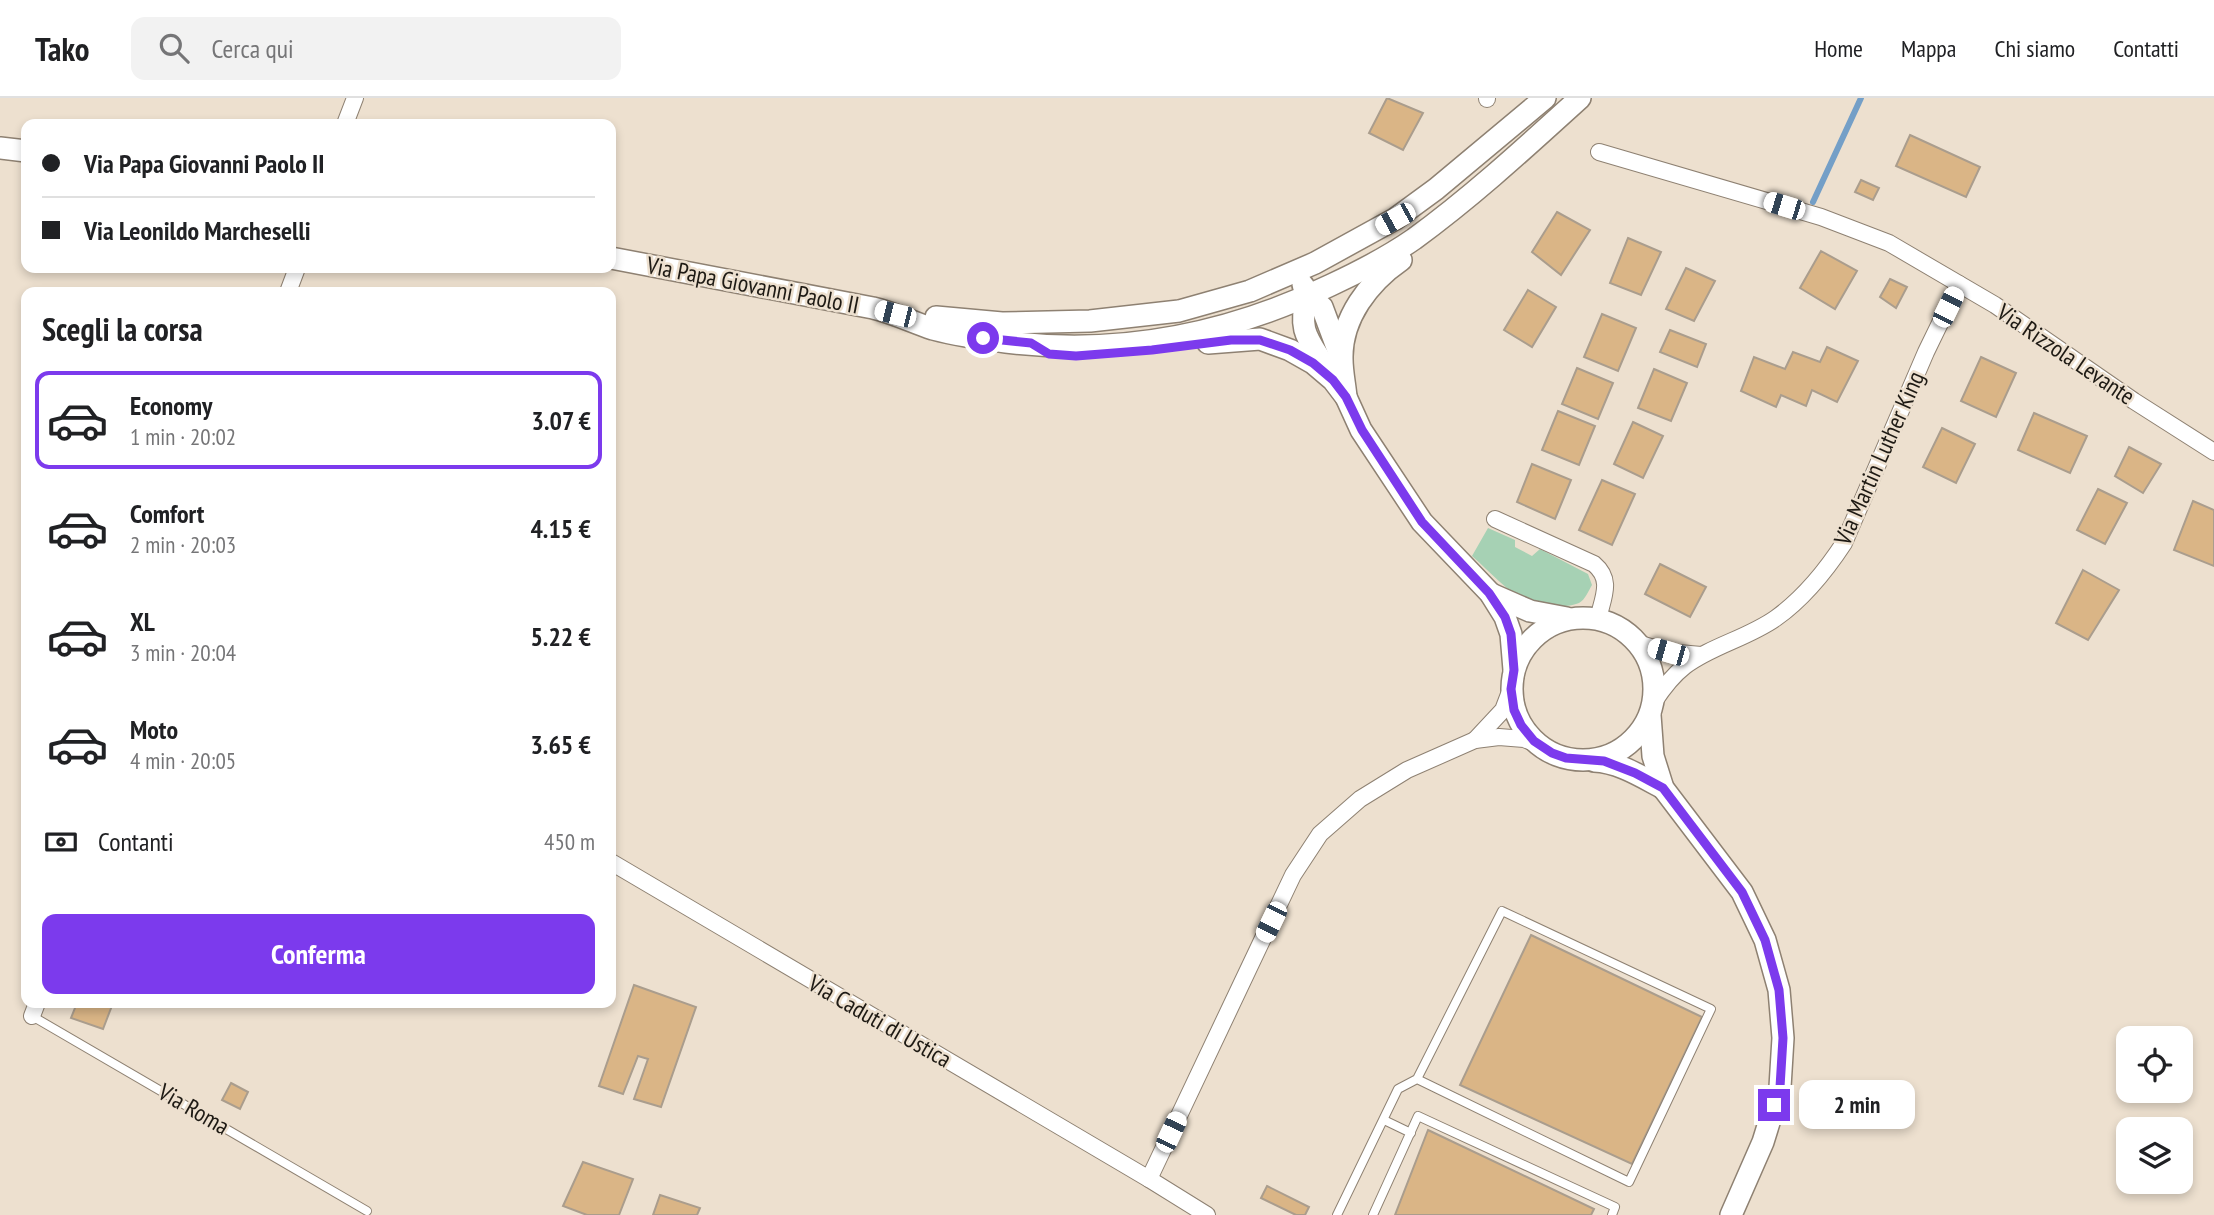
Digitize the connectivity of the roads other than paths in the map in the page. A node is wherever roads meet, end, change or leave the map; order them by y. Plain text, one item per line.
1 (355, 98) edge
2 (1545, 98) edge
3 (1580, 98) edge
4 (347, 119) edge
5 (0, 148) edge
6 (21, 150) edge
7 (1600, 152) dead end
8 (1501, 169) junction
9 (616, 259) edge
10 (1297, 271) junction
11 (1959, 284) junction
12 (1308, 296) junction
13 (895, 314) junction
14 (1031, 343) junction
15 (1342, 360) junction
16 (1333, 380) junction
17 (1346, 397) junction
18 (2214, 453) edge
19 (1495, 519) dead end
20 (1489, 593) junction
21 (1567, 619) junction
22 (1598, 619) junction
23 (1640, 644) junction
24 (1703, 655) junction
25 (1512, 680) junction
26 (1652, 708) junction
27 (1475, 740) junction
28 (1539, 745) junction
29 (1583, 760) junction
30 (1663, 788) junction
31 (616, 865) edge
32 (34, 1009) edge
33 (1417, 1079) junction
34 (1384, 1120) junction
35 (1411, 1133) junction
36 (1149, 1179) junction
37 (367, 1211) dead end
38 (1207, 1215) edge
39 (1337, 1215) edge
40 (1373, 1215) edge
41 (1612, 1215) edge
42 (1731, 1215) edge

1 - 4 street
2 - 10 street, Via Papa Giovanni Paolo II
3 - 8 street, Via Papa Giovanni Paolo II
5 - 6 street
7 - 11 street, Via Rizzola Levante
8 - 12 street, Via Papa Giovanni Paolo II
8 - 15 street, Via Papa Giovanni Paolo II
9 - 13 street, Via Papa Giovanni Paolo II
10 - 12 street
10 - 13 street, Via Papa Giovanni Paolo II
11 - 18 street, Via Rizzola Levante
11 - 24 street, Via Martin Luther King
12 - 14 street, Via Papa Giovanni Paolo II
12 - 15 street
12 - 16 street
13 - 14 street, Via Papa Giovanni Paolo II
14 - 16 street, Via Papa Giovanni Paolo II
15 - 17 street, Via Papa Giovanni Paolo II
16 - 17 street, Via Papa Giovanni Paolo II
17 - 20 street
19 - 22 street
20 - 21 street
20 - 25 street
21 - 22 street
21 - 25 street
22 - 23 street
23 - 24 street
23 - 26 street
24 - 26 street, Via Martin Luther King
25 - 27 street
25 - 28 street
26 - 29 street
26 - 30 street
27 - 28 street
27 - 36 street
28 - 29 street
29 - 30 street
30 - 42 street
31 - 36 street, Via Caduti di Ustica
32 - 37 lane, Via Roma
33 - 33 lane
33 - 34 lane
34 - 35 lane
34 - 39 lane
35 - 40 lane
35 - 41 lane
36 - 38 street, Via Caduti di Ustica

